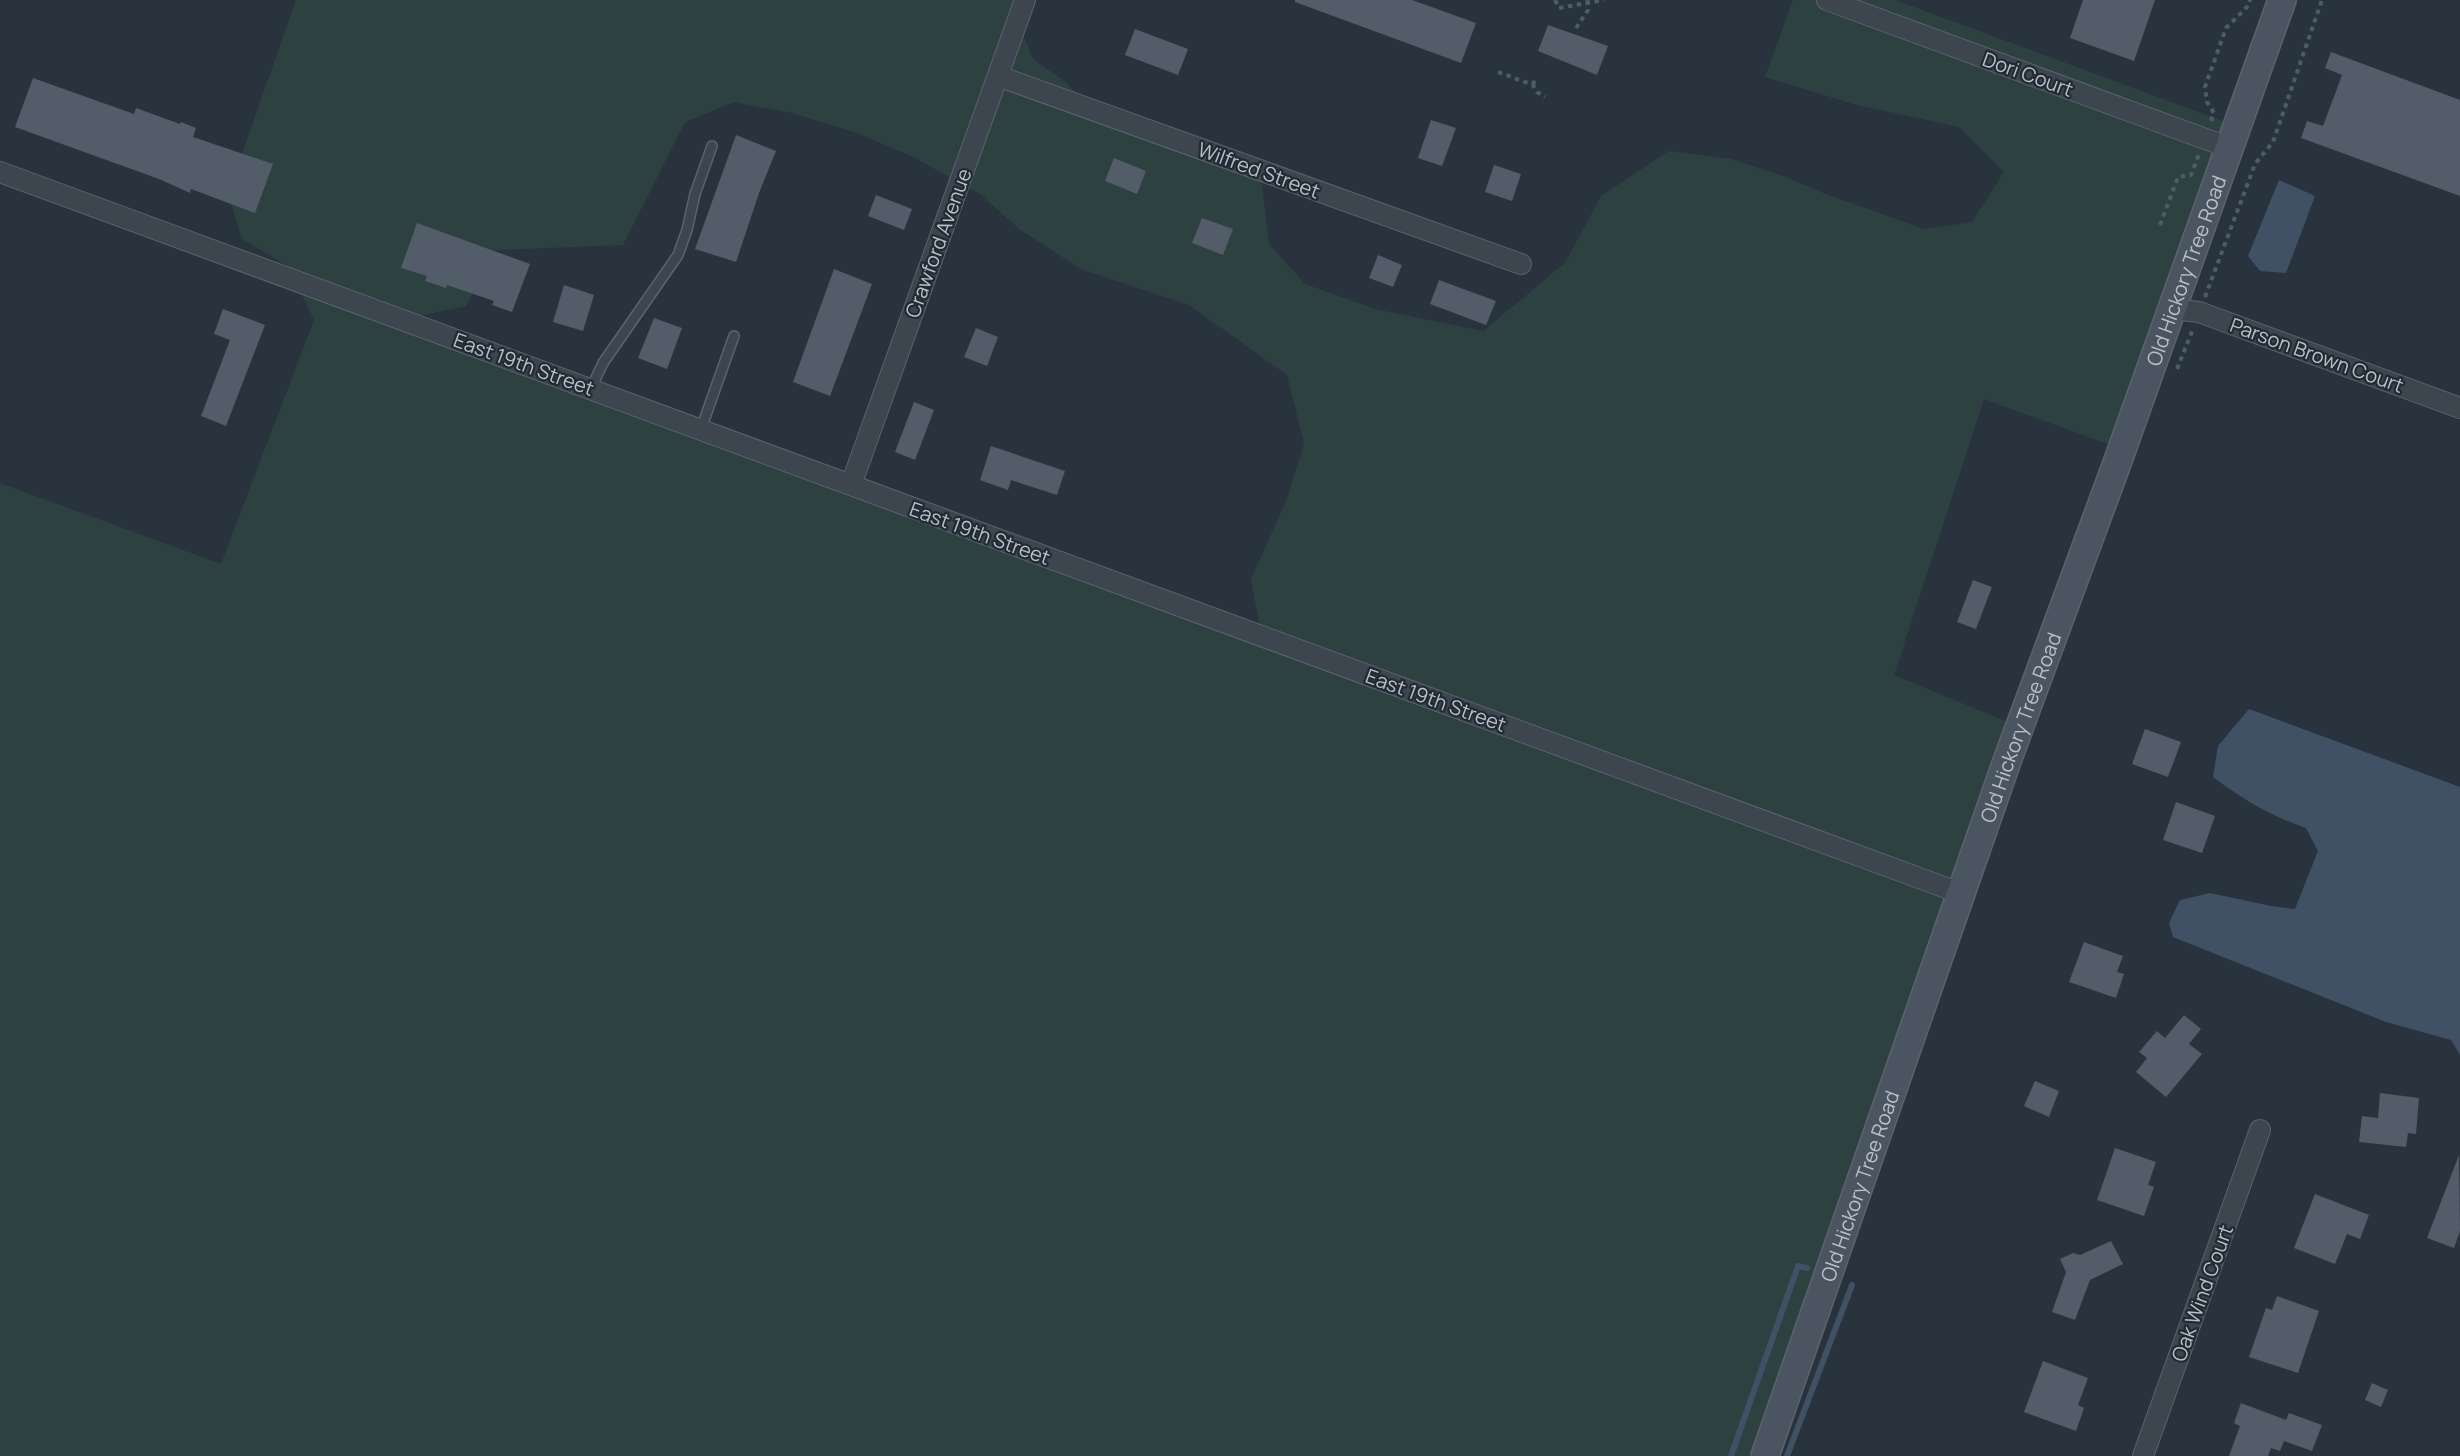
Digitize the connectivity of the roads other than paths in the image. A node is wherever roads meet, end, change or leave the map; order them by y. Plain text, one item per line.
1 (1025, 0) edge
2 (1827, 0) edge
3 (2282, 0) edge
4 (998, 76) junction
5 (712, 146) dead end
6 (2230, 148) junction
7 (0, 172) edge
8 (1521, 264) dead end
9 (2172, 309) junction
10 (734, 336) dead end
11 (591, 388) junction
12 (2460, 408) edge
13 (701, 429) junction
14 (851, 485) junction
15 (1960, 893) junction
16 (2260, 1130) dead end
17 (1765, 1456) edge
18 (2143, 1456) edge

1 - 4 street, Crawford Avenue
2 - 6 street, Dori Court
3 - 6 street, Old Hickory Tree Road
4 - 8 street, Wilfred Street
4 - 14 street, Crawford Avenue
5 - 11 lane
6 - 9 street, Old Hickory Tree Road
7 - 11 street, East 19th Street
9 - 12 street, Parson Brown Court
9 - 15 street, Old Hickory Tree Road
10 - 13 lane
11 - 13 street, East 19th Street
13 - 14 street, East 19th Street
14 - 15 street, East 19th Street
15 - 17 street, Old Hickory Tree Road
16 - 18 street, Oak Wind Court

